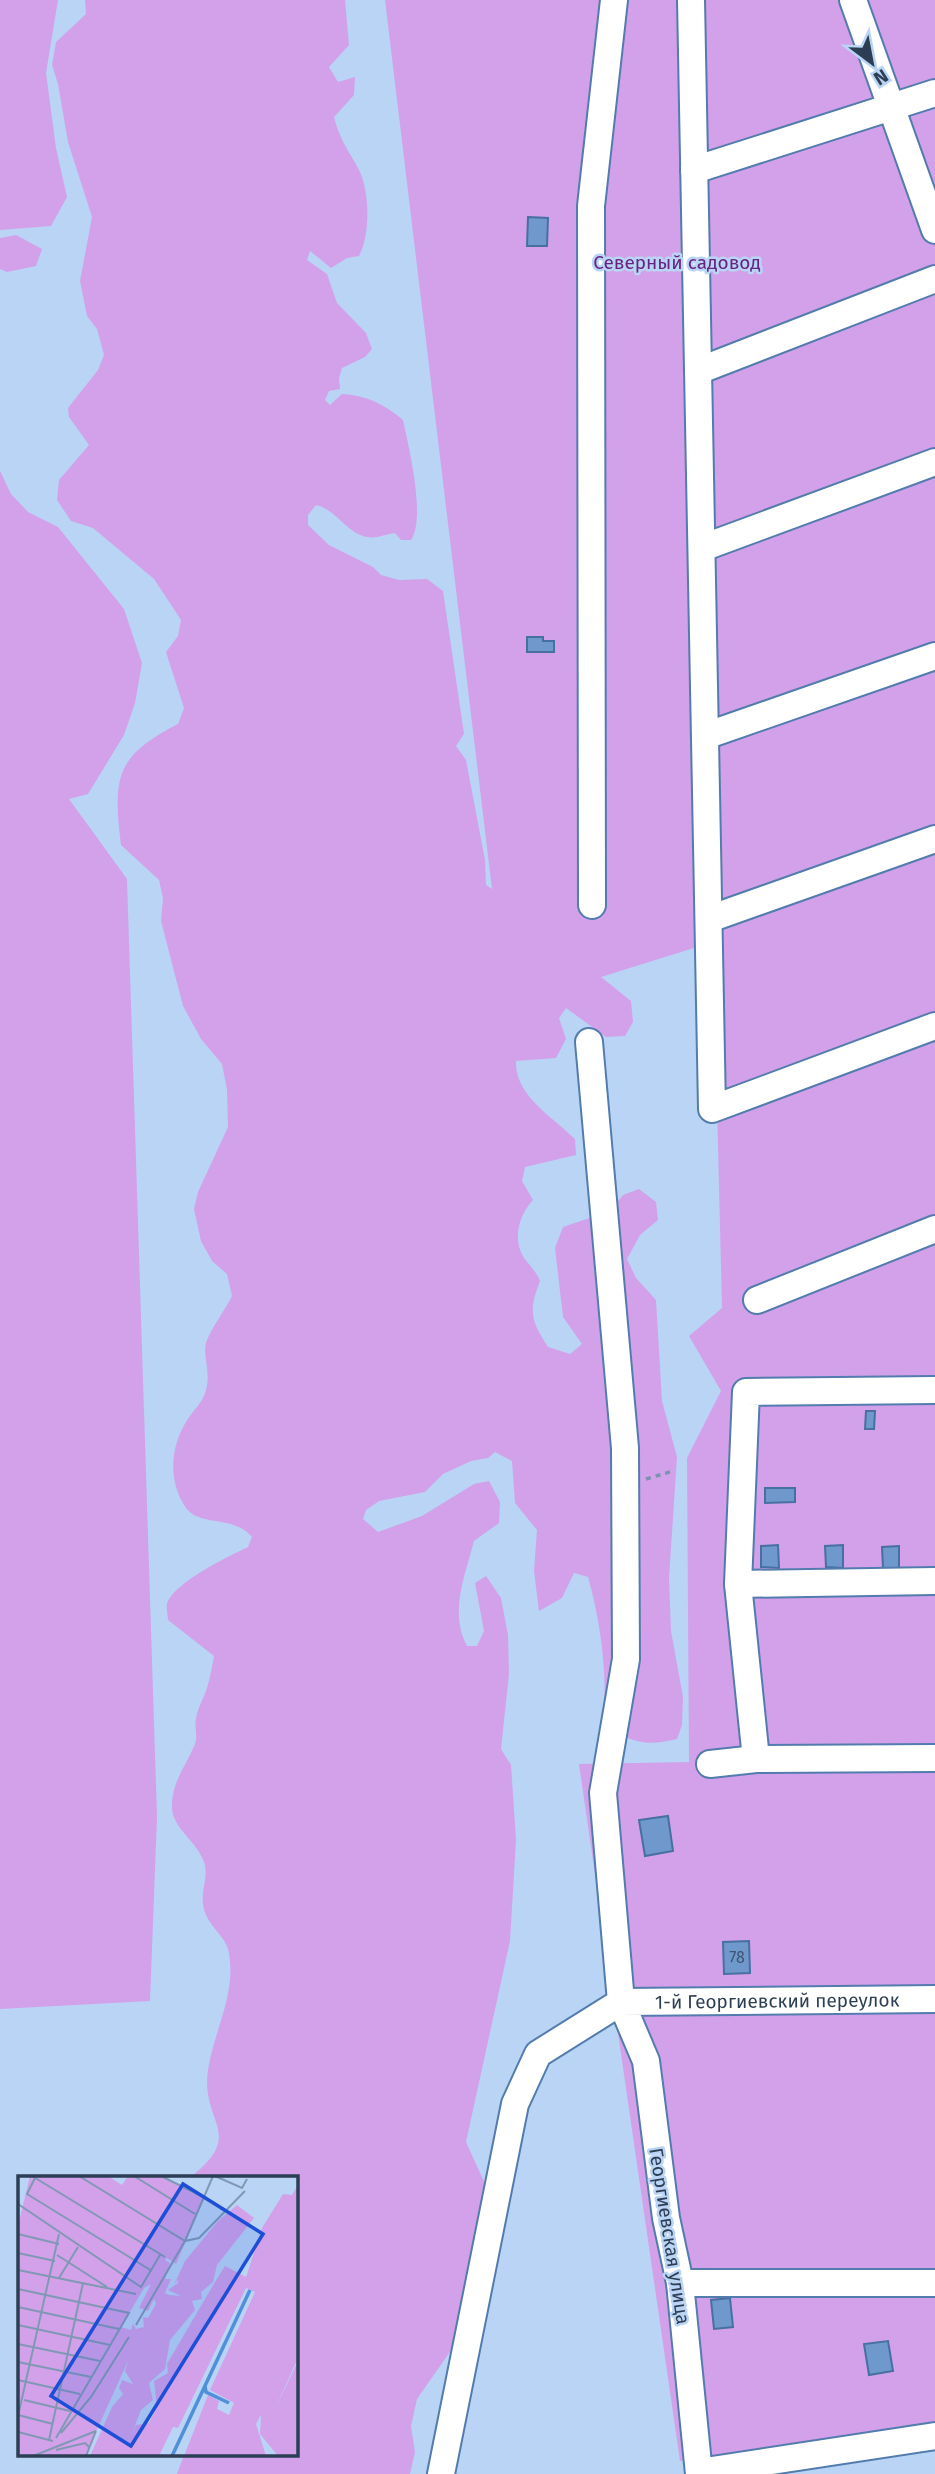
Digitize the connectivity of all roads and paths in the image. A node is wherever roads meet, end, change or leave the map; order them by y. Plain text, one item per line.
1 (614, 0) edge
2 (691, 0) edge
3 (853, 0) edge
4 (935, 93) edge
5 (891, 107) junction
6 (694, 170) junction
7 (935, 230) edge
8 (935, 279) edge
9 (698, 371) junction
10 (935, 462) edge
11 (702, 548) junction
12 (935, 656) edge
13 (705, 736) junction
14 (935, 839) edge
15 (593, 905) dead end
16 (709, 919) junction
17 (935, 1026) edge
18 (589, 1042) dead end
19 (935, 1229) edge
20 (757, 1300) dead end
21 (935, 1390) edge
22 (935, 1581) edge
23 (738, 1584) junction
24 (935, 1758) edge
25 (756, 1759) junction
26 (710, 1764) dead end
27 (935, 2000) edge
28 (621, 2002) junction
29 (680, 2283) junction
30 (935, 2283) edge
31 (935, 2436) edge
32 (699, 2473) edge
33 (441, 2474) edge

1 - 15 street
2 - 6 street
3 - 5 street
4 - 5 street
5 - 6 street
5 - 7 street
6 - 9 street
8 - 9 street
9 - 11 street
10 - 11 street
11 - 13 street
12 - 13 street
13 - 16 street
14 - 16 street
16 - 17 street
18 - 28 street, Георгиевская улица
19 - 20 street
21 - 23 street
22 - 23 street
23 - 25 street
24 - 25 street
25 - 26 street
27 - 28 street, 1-й Георгиевский переулок
28 - 29 street, Георгиевская улица
28 - 33 street
29 - 30 street
29 - 32 street, Георгиевская улица
31 - 32 street

